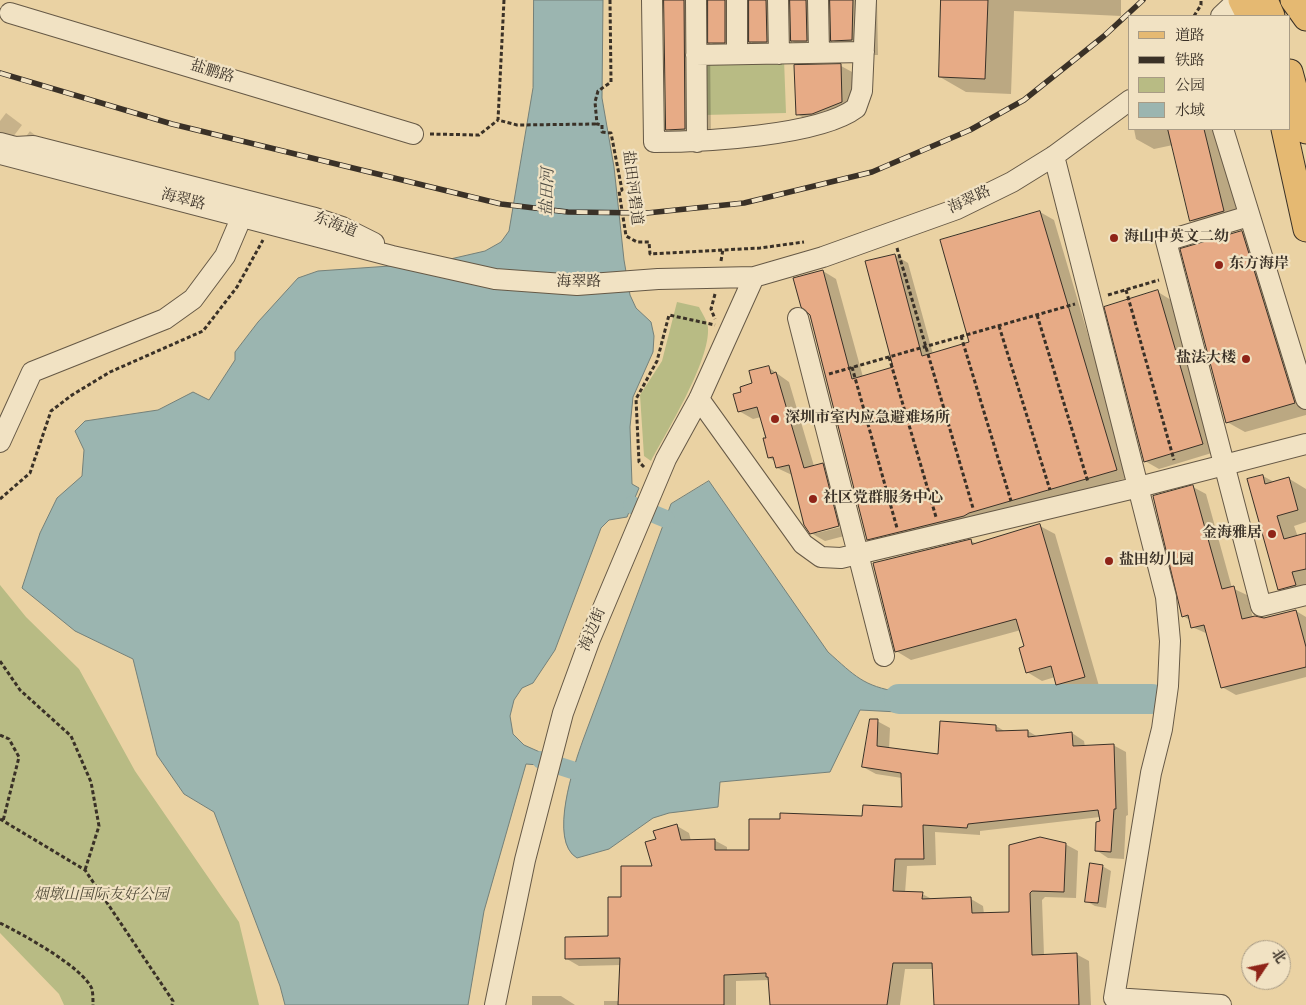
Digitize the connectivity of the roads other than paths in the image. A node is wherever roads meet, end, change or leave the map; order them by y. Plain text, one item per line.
1 (652, 0) edge
2 (696, 0) edge
3 (737, 0) edge
4 (778, 0) edge
5 (818, 0) edge
6 (866, 0) edge
7 (1240, 0) edge
8 (1265, 0) edge
9 (1293, 0) edge
10 (7, 13) edge
11 (1222, 15) edge
12 (1248, 15) edge
13 (1272, 15) edge
14 (1306, 18) edge
15 (864, 52) junction
16 (820, 53) junction
17 (738, 54) junction
18 (779, 54) junction
19 (696, 55) junction
20 (1291, 76) edge
21 (1128, 101) edge
22 (1223, 130) edge
23 (1284, 130) edge
24 (1306, 131) edge
25 (413, 134) road end
26 (697, 142) junction
27 (0, 143) edge
28 (0, 154) edge
29 (1054, 156) junction
30 (1301, 184) edge
31 (242, 216) junction
32 (272, 216) junction
33 (1249, 216) junction
34 (1306, 228) edge
35 (754, 277) junction
36 (798, 318) dead end
37 (699, 399) junction
38 (1306, 399) edge
39 (0, 442) edge
40 (1306, 444) edge
41 (1224, 464) junction
42 (1139, 487) junction
43 (859, 554) junction
44 (1306, 595) edge
45 (884, 656) dead end
46 (495, 1005) edge
47 (1221, 1005) edge

1 - 26 street
2 - 19 street
3 - 17 street
4 - 18 street
5 - 16 street
6 - 15 street
7 - 11 street
7 - 12 main road
8 - 13 main road
9 - 14 main road
10 - 25 street, 盐鹏路
15 - 16 street
15 - 26 street
16 - 18 street
17 - 18 street
17 - 19 street
19 - 26 street
20 - 24 main road
21 - 29 street, 海翠路
22 - 33 street
23 - 30 main road
27 - 32 street, 海翠路
28 - 31 street, 海翠路
29 - 35 street, 海翠路
29 - 42 street
30 - 34 main road
31 - 32 street, 海翠路
31 - 39 street
32 - 35 street, 海翠路
33 - 38 street
33 - 41 street
35 - 37 street, 海边街
36 - 43 street
37 - 43 street
37 - 46 street, 海边街
40 - 41 street
41 - 42 street
41 - 44 street
42 - 43 street
42 - 47 street
43 - 45 street

